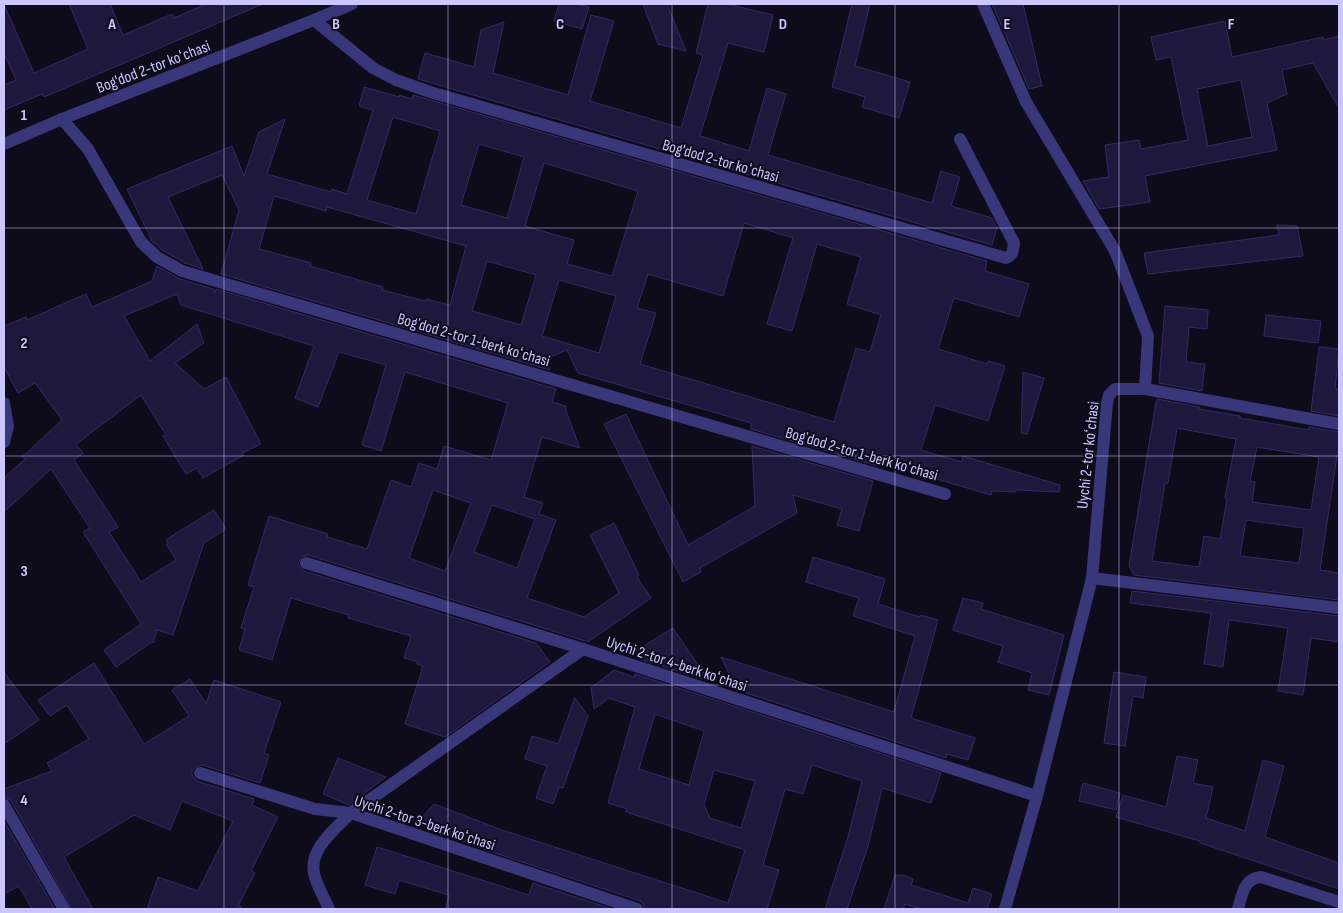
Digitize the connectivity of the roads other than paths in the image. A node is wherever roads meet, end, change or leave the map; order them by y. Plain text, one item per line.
1 (352, 4) edge
2 (983, 4) edge
3 (314, 20) junction
4 (62, 119) junction
5 (960, 139) dead end
6 (4, 144) edge
7 (1145, 389) junction
8 (4, 403) edge
9 (1339, 424) edge
10 (4, 442) edge
11 (945, 494) dead end
12 (306, 563) dead end
13 (1092, 578) junction
14 (1339, 608) edge
15 (583, 649) junction
16 (200, 773) dead end
17 (1037, 796) junction
18 (4, 805) edge
19 (351, 813) junction
20 (1339, 902) edge
21 (64, 909) edge
22 (330, 909) edge
23 (637, 909) edge
24 (1005, 909) edge
25 (1238, 909) edge

1 - 3 street, Bog'dod 2-tor koʻchasi
2 - 7 street
3 - 4 street, Bog'dod 2-tor koʻchasi
3 - 5 street, Bog'dod 2-tor koʻchasi
4 - 6 street, Bog'dod 2-tor koʻchasi
4 - 11 street, Bogʼdod 2-tor 1-berk koʻchasi
7 - 9 street
7 - 13 street, Uychi 2-tor koʻchasi
8 - 10 street
12 - 15 street, Uychi 2-tor 4-berk koʻchasi
13 - 14 street
13 - 17 street, Uychi 2-tor koʻchasi
15 - 17 street, Uychi 2-tor 4-berk koʻchasi
15 - 19 street
16 - 19 street, Uychi 2-tor 3-berk koʻchasi
17 - 24 street, Uychi 2-tor koʻchasi
18 - 21 street
19 - 22 street
19 - 23 street, Uychi 2-tor 3-berk koʻchasi
20 - 25 street

